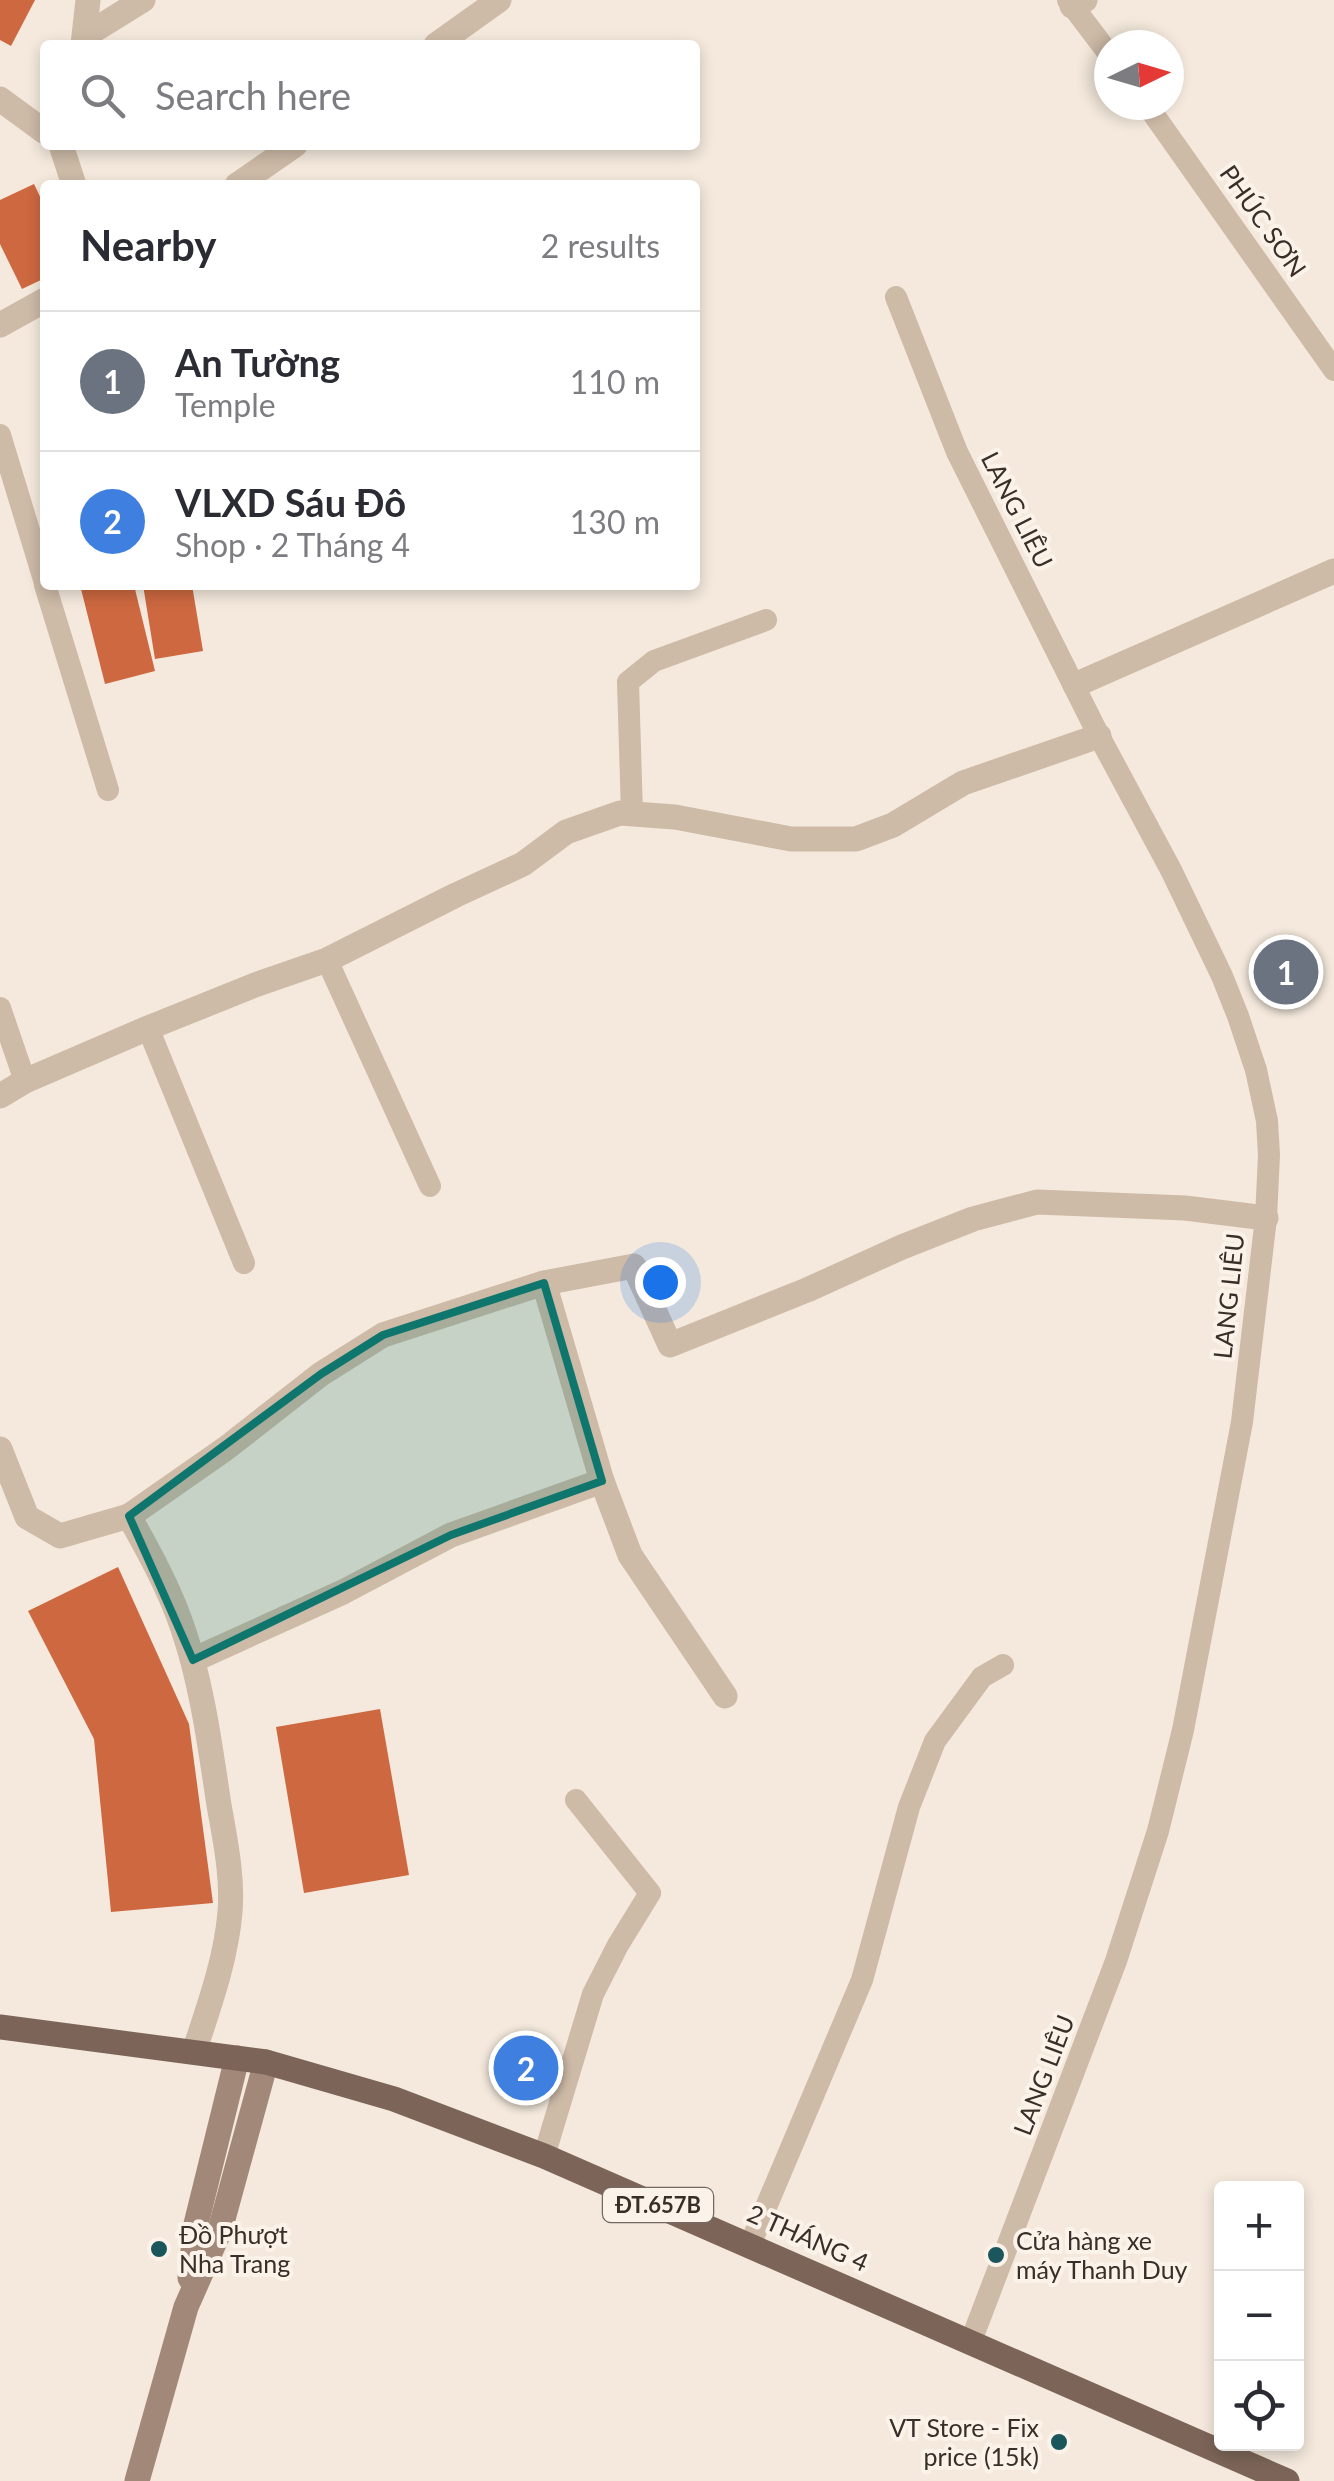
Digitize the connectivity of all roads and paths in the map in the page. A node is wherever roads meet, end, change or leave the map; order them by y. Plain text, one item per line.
1 (88, 0) edge
2 (143, 0) edge
3 (499, 0) edge
4 (1075, 2) edge
5 (1094, 31) edge
6 (84, 40) edge
7 (443, 40) edge
8 (0, 100) edge
9 (1158, 120) edge
10 (40, 128) edge
11 (63, 150) edge
12 (288, 150) edge
13 (72, 180) edge
14 (244, 180) edge
15 (896, 297) dead end
16 (40, 303) edge
17 (0, 325) edge
18 (1334, 370) edge
19 (0, 435) edge
20 (40, 567) edge
21 (1334, 572) edge
22 (47, 590) edge
23 (766, 620) dead end
24 (1074, 685) junction
25 (1099, 736) junction
26 (108, 790) dead end
27 (632, 814) junction
28 (327, 960) junction
29 (0, 1008) edge
30 (148, 1028) junction
31 (24, 1081) junction
32 (0, 1096) edge
33 (430, 1186) dead end
34 (1266, 1218) junction
35 (244, 1264) dead end
36 (544, 1283) junction
37 (0, 1449) edge
38 (602, 1481) junction
39 (129, 1516) junction
40 (193, 1660) junction
41 (1003, 1665) dead end
42 (726, 1696) dead end
43 (576, 1800) dead end
44 (0, 2027) edge
45 (194, 2052) junction
46 (237, 2058) junction
47 (266, 2062) junction
48 (544, 2156) junction
49 (750, 2245) junction
50 (186, 2308) junction
51 (971, 2342) junction
52 (137, 2481) edge
53 (1286, 2481) edge

1 - 6 street
2 - 6 street
3 - 7 street
4 - 5 lane
8 - 10 street
9 - 18 lane, PHÚC SƠN
11 - 13 street
12 - 14 street
15 - 24 lane, LANG LIÊU
16 - 17 street
19 - 20 lane
21 - 24 street
22 - 26 lane
23 - 27 lane
24 - 25 lane, LANG LIÊU
25 - 27 street
25 - 34 lane, LANG LIÊU
27 - 28 street
28 - 30 street
28 - 33 lane
29 - 31 lane
30 - 31 street
30 - 35 lane
31 - 32 street
34 - 36 street
34 - 51 lane, LANG LIÊU
36 - 38 street
36 - 39 street
37 - 39 street
38 - 40 street
38 - 42 street
39 - 40 street
40 - 45 street
41 - 49 lane
43 - 48 lane
44 - 45 main road, 2 THÁNG 4 / ĐT.657B
45 - 46 main road, 2 THÁNG 4 / ĐT.657B
46 - 47 main road, 2 THÁNG 4 / ĐT.657B
46 - 50 main road
47 - 48 main road, 2 THÁNG 4 / ĐT.657B
47 - 50 main road
48 - 49 main road, 2 THÁNG 4 / ĐT.657B
49 - 51 main road, 2 THÁNG 4 / ĐT.657B
50 - 52 main road
51 - 53 main road, 2 THÁNG 4 / ĐT.657B

